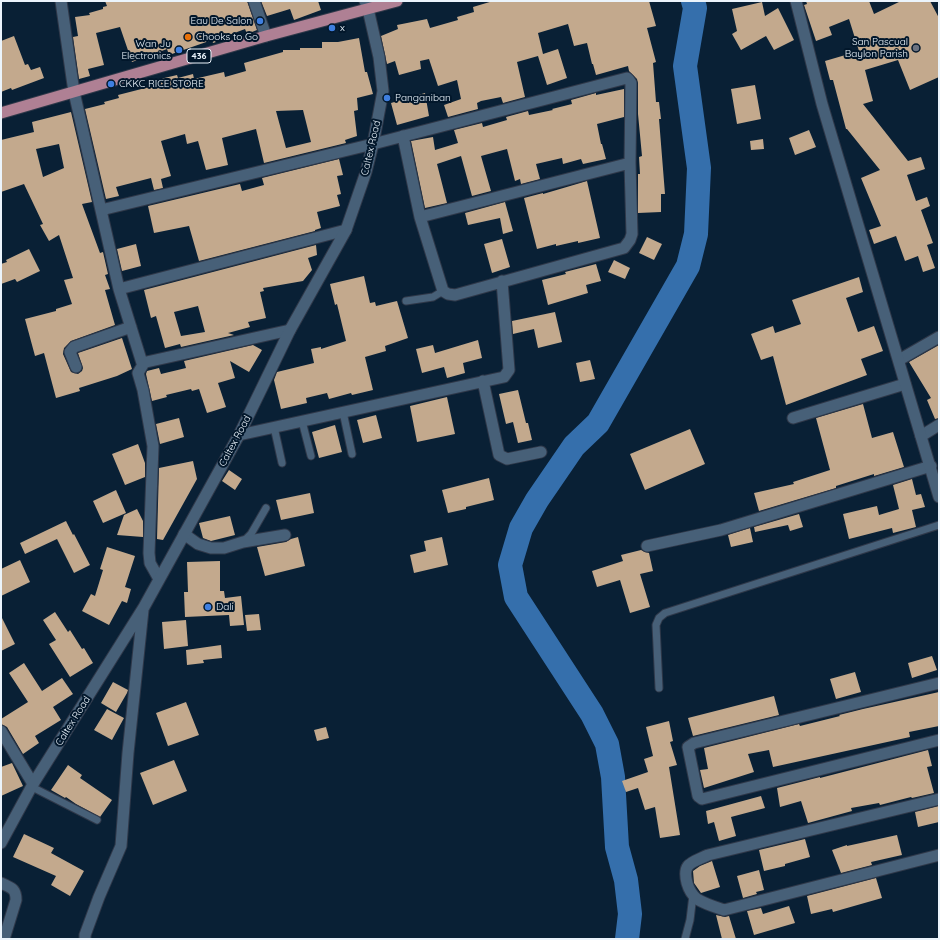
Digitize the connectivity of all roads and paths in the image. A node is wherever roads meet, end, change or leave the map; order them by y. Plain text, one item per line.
1 (61, 1) edge
2 (254, 1) edge
3 (397, 1) edge
4 (796, 1) edge
5 (367, 5) edge
6 (266, 36) junction
7 (74, 92) junction
8 (1, 113) edge
9 (403, 136) junction
10 (373, 144) junction
11 (630, 164) junction
12 (101, 210) junction
13 (420, 217) junction
14 (346, 230) junction
15 (502, 281) junction
16 (119, 289) junction
17 (444, 291) junction
18 (406, 301) dead end
19 (131, 326) junction
20 (290, 330) junction
21 (939, 337) edge
22 (899, 360) junction
23 (144, 363) junction
24 (76, 366) dead end
25 (482, 381) junction
26 (905, 384) junction
27 (343, 412) junction
28 (793, 418) dead end
29 (302, 421) junction
30 (939, 425) edge
31 (274, 427) junction
32 (240, 435) junction
33 (921, 436) junction
34 (541, 452) dead end
35 (352, 454) dead end
36 (311, 456) dead end
37 (282, 463) dead end
38 (931, 466) junction
39 (939, 497) edge
40 (266, 508) dead end
41 (939, 525) edge
42 (184, 534) junction
43 (285, 535) dead end
44 (243, 542) junction
45 (647, 546) dead end
46 (159, 579) junction
47 (144, 607) junction
48 (939, 683) edge
49 (659, 688) dead end
50 (1, 730) edge
51 (939, 740) edge
52 (32, 786) junction
53 (939, 799) edge
54 (97, 820) dead end
55 (1, 843) edge
56 (939, 855) edge
57 (1, 883) edge
58 (692, 895) junction
59 (4, 939) edge
60 (85, 939) edge
61 (685, 939) edge

1 - 7 street
2 - 6 street
3 - 5 main road, 436
4 - 22 street
5 - 6 main road, 436
5 - 10 street, Caltex Road
6 - 7 main road, 436
7 - 8 main road, 436
7 - 12 street
9 - 10 street
9 - 11 street
9 - 13 street
10 - 12 street
10 - 14 street, Caltex Road
11 - 13 street
11 - 15 street
12 - 16 street
13 - 17 street
14 - 16 street
14 - 20 street, Caltex Road
15 - 17 street
15 - 25 street
16 - 19 street
17 - 18 lane
19 - 23 street
19 - 24 street
20 - 23 street
20 - 32 street, Caltex Road
21 - 22 street
22 - 26 street
23 - 46 street
25 - 27 street
25 - 34 street
26 - 28 street
26 - 33 street
27 - 29 street
27 - 35 lane
29 - 31 street
29 - 36 lane
30 - 33 street
31 - 32 street
31 - 37 lane
32 - 42 street, Caltex Road
33 - 38 street
38 - 39 street
38 - 45 street
40 - 44 lane
41 - 49 lane
42 - 44 street
42 - 46 street, Caltex Road
43 - 44 street
46 - 47 street, Caltex Road
47 - 52 street, Caltex Road
47 - 60 street
48 - 51 street
50 - 52 street
52 - 54 lane
52 - 55 street, Caltex Road
53 - 58 street
56 - 58 street
57 - 59 street
58 - 61 lane

